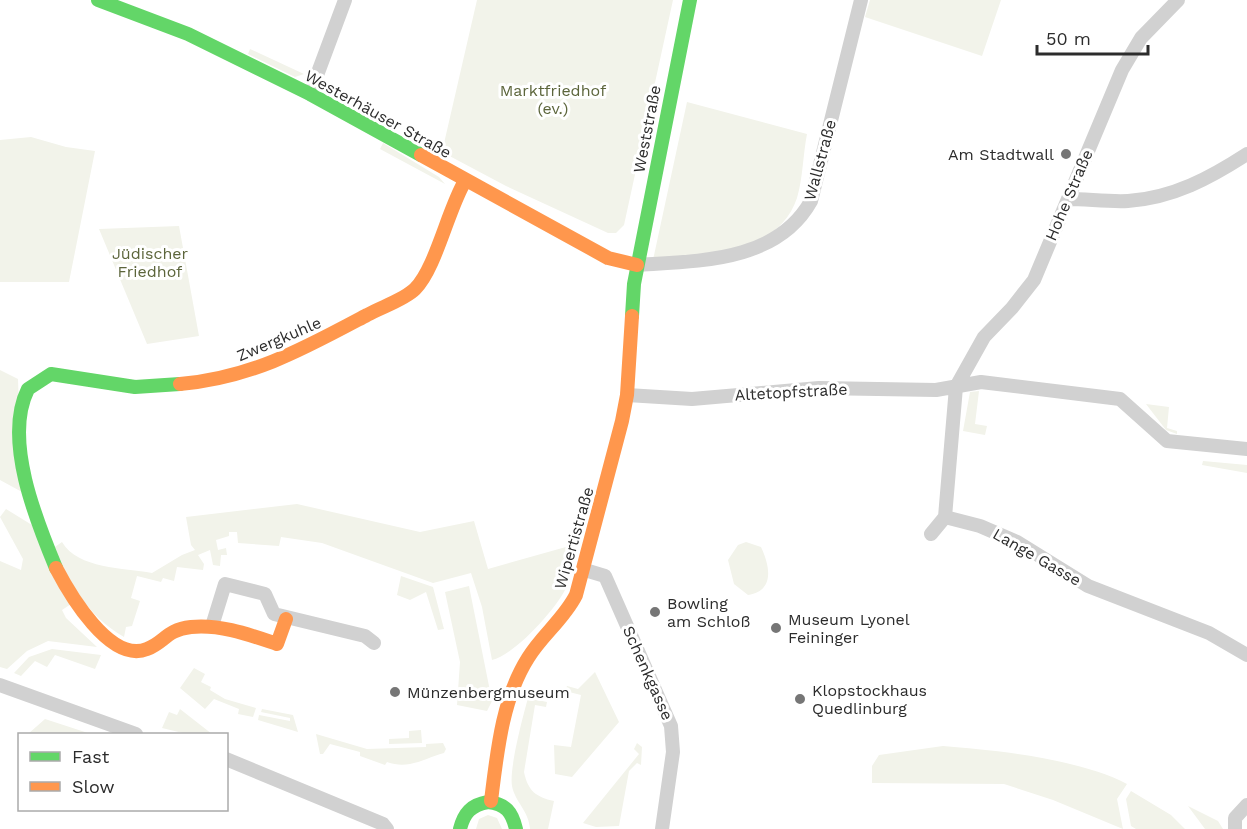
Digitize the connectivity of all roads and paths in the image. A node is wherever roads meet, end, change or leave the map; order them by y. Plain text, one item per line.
1 (98, 0) edge
2 (345, 0) edge
3 (690, 0) edge
4 (861, 0) edge
5 (1178, 0) edge
6 (310, 94) junction
7 (1247, 154) edge
8 (465, 181) junction
9 (1068, 199) junction
10 (637, 265) junction
11 (956, 387) junction
12 (627, 395) junction
13 (1247, 449) edge
14 (945, 517) junction
15 (931, 534) dead end
16 (585, 570) junction
17 (286, 619) junction
18 (212, 626) junction
19 (374, 643) dead end
20 (1247, 655) edge
21 (0, 685) edge
22 (131, 733) edge
23 (228, 760) edge
24 (491, 801) junction
25 (1247, 805) edge
26 (1234, 825) edge
27 (387, 829) edge
28 (460, 829) edge
29 (516, 829) edge
30 (662, 829) edge

1 - 6 street, Westerhäuser Straße
2 - 6 street
3 - 10 street, Weststraße
4 - 10 street, Wallstraße
5 - 9 street, Hohe Straße
6 - 8 street, Westerhäuser Straße
7 - 9 street
8 - 10 street, Westerhäuser Straße
8 - 18 street, Zwergkuhle
9 - 11 street, Hohe Straße
10 - 12 street, Wipertistraße
11 - 12 street, Altetopfstraße
11 - 13 street, Altetopfstraße
11 - 14 street
12 - 16 street, Wipertistraße
14 - 15 street
14 - 20 street, Lange Gasse
16 - 24 street, Wipertistraße
16 - 30 street, Schenkgasse
17 - 18 street
17 - 18 street
17 - 19 street
21 - 22 street
23 - 27 street
24 - 28 street
24 - 29 street
25 - 26 street

